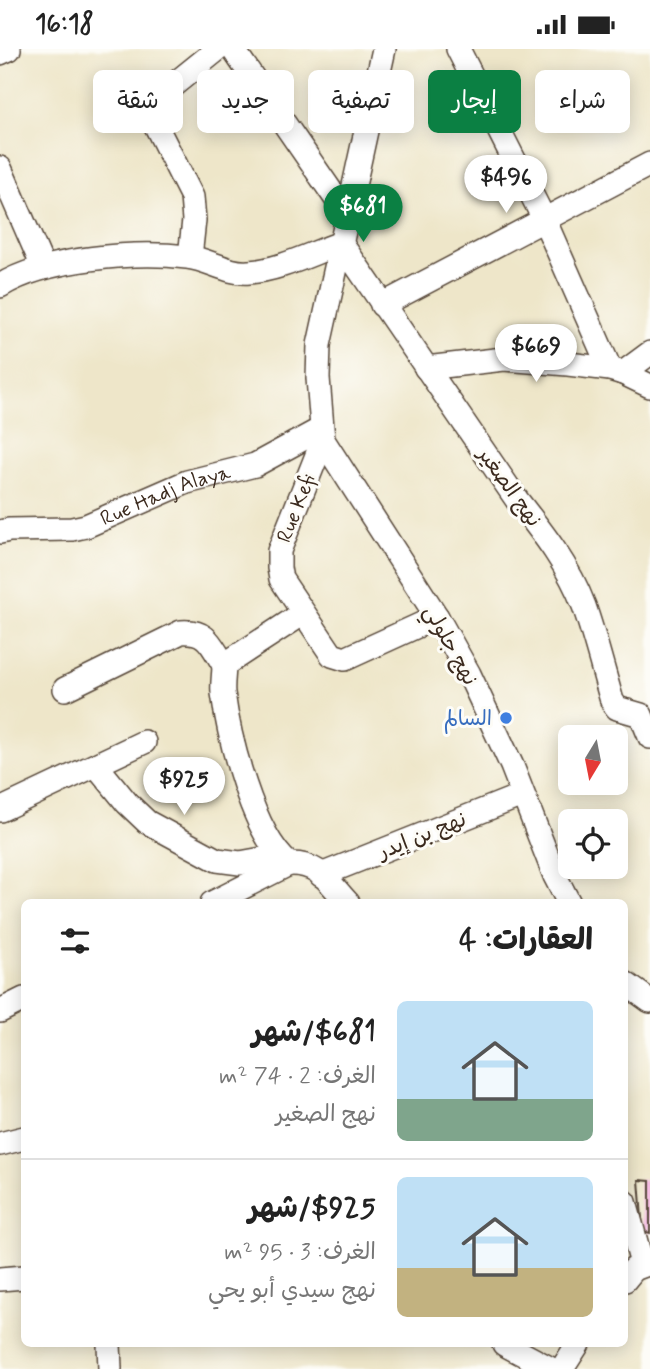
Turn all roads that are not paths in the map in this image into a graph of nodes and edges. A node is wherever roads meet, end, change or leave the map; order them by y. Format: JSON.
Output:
{"nodes":[{"id":1,"x":9,"y":49,"type":"edge"},
{"id":2,"x":384,"y":49,"type":"edge"},
{"id":3,"x":458,"y":49,"type":"edge"},
{"id":4,"x":233,"y":51,"type":"edge"},
{"id":5,"x":0,"y":53,"type":"edge"},
{"id":6,"x":650,"y":164,"type":"edge"},
{"id":7,"x":0,"y":168,"type":"edge"},
{"id":8,"x":346,"y":213,"type":"junction"},
{"id":9,"x":544,"y":219,"type":"junction"},
{"id":10,"x":341,"y":243,"type":"junction"},
{"id":11,"x":190,"y":257,"type":"junction"},
{"id":12,"x":43,"y":267,"type":"junction"},
{"id":13,"x":0,"y":286,"type":"edge"},
{"id":14,"x":382,"y":305,"type":"junction"},
{"id":15,"x":650,"y":353,"type":"edge"},
{"id":16,"x":426,"y":368,"type":"junction"},
{"id":17,"x":617,"y":371,"type":"junction"},
{"id":18,"x":650,"y":386,"type":"edge"},
{"id":19,"x":322,"y":435,"type":"junction"},
{"id":20,"x":3,"y":525,"type":"edge"},
{"id":21,"x":302,"y":614,"type":"junction"},
{"id":22,"x":437,"y":617,"type":"junction"},
{"id":23,"x":224,"y":665,"type":"junction"},
{"id":24,"x":65,"y":689,"type":"dead end"},
{"id":25,"x":650,"y":737,"type":"edge"},
{"id":26,"x":144,"y":742,"type":"dead end"},
{"id":27,"x":96,"y":765,"type":"junction"},
{"id":28,"x":522,"y":795,"type":"junction"},
{"id":29,"x":0,"y":810,"type":"edge"},
{"id":30,"x":284,"y":860,"type":"junction"},
{"id":31,"x":321,"y":875,"type":"junction"},
{"id":32,"x":219,"y":899,"type":"edge"},
{"id":33,"x":344,"y":899,"type":"edge"},
{"id":34,"x":567,"y":899,"type":"edge"},
{"id":35,"x":628,"y":986,"type":"edge"},
{"id":36,"x":21,"y":1000,"type":"edge"},
{"id":37,"x":650,"y":1001,"type":"edge"},
{"id":38,"x":0,"y":1011,"type":"edge"},
{"id":39,"x":21,"y":1139,"type":"edge"},
{"id":40,"x":0,"y":1144,"type":"edge"},
{"id":41,"x":628,"y":1222,"type":"edge"},
{"id":42,"x":635,"y":1268,"type":"edge"},
{"id":43,"x":21,"y":1277,"type":"edge"},
{"id":44,"x":0,"y":1279,"type":"edge"},
{"id":45,"x":109,"y":1347,"type":"edge"},
{"id":46,"x":511,"y":1347,"type":"edge"},
{"id":47,"x":576,"y":1347,"type":"edge"},
{"id":48,"x":110,"y":1369,"type":"edge"},
{"id":49,"x":551,"y":1369,"type":"edge"},
{"id":50,"x":562,"y":1369,"type":"edge"}],
"edges":[{"from":1,"to":5,"type":"street"},
{"from":2,"to":8,"type":"street"},
{"from":3,"to":9,"type":"street"},
{"from":4,"to":8,"type":"street"},
{"from":4,"to":11,"type":"street"},
{"from":6,"to":9,"type":"street"},
{"from":7,"to":12,"type":"street"},
{"from":8,"to":10,"type":"street"},
{"from":9,"to":14,"type":"street"},
{"from":9,"to":17,"type":"street"},
{"from":10,"to":11,"type":"street"},
{"from":10,"to":14,"type":"street","name":"نهج الصغير"},
{"from":10,"to":19,"type":"street"},
{"from":11,"to":12,"type":"street"},
{"from":12,"to":13,"type":"street"},
{"from":14,"to":16,"type":"street","name":"نهج الصغير"},
{"from":15,"to":17,"type":"street"},
{"from":16,"to":17,"type":"street"},
{"from":16,"to":25,"type":"street","name":"نهج الصغير"},
{"from":17,"to":18,"type":"street"},
{"from":19,"to":20,"type":"street","name":"Rue Hadj Alaya"},
{"from":19,"to":21,"type":"street","name":"Rue Kefi"},
{"from":19,"to":22,"type":"street","name":"نهج جلولي"},
{"from":21,"to":22,"type":"street","name":"Rue Kefi"},
{"from":21,"to":23,"type":"street"},
{"from":22,"to":28,"type":"street","name":"نهج جلولي"},
{"from":23,"to":24,"type":"street"},
{"from":23,"to":30,"type":"street"},
{"from":26,"to":27,"type":"street"},
{"from":27,"to":29,"type":"street"},
{"from":27,"to":30,"type":"street"},
{"from":28,"to":31,"type":"street","name":"نهج بن إيدر"},
{"from":28,"to":34,"type":"street","name":"نهج جلولي"},
{"from":30,"to":31,"type":"street"},
{"from":30,"to":32,"type":"street"},
{"from":31,"to":33,"type":"street"},
{"from":35,"to":37,"type":"street"},
{"from":36,"to":38,"type":"street"},
{"from":39,"to":40,"type":"street"},
{"from":41,"to":42,"type":"street"},
{"from":43,"to":44,"type":"street"},
{"from":45,"to":48,"type":"street"},
{"from":46,"to":49,"type":"street"},
{"from":47,"to":50,"type":"street"}]}
